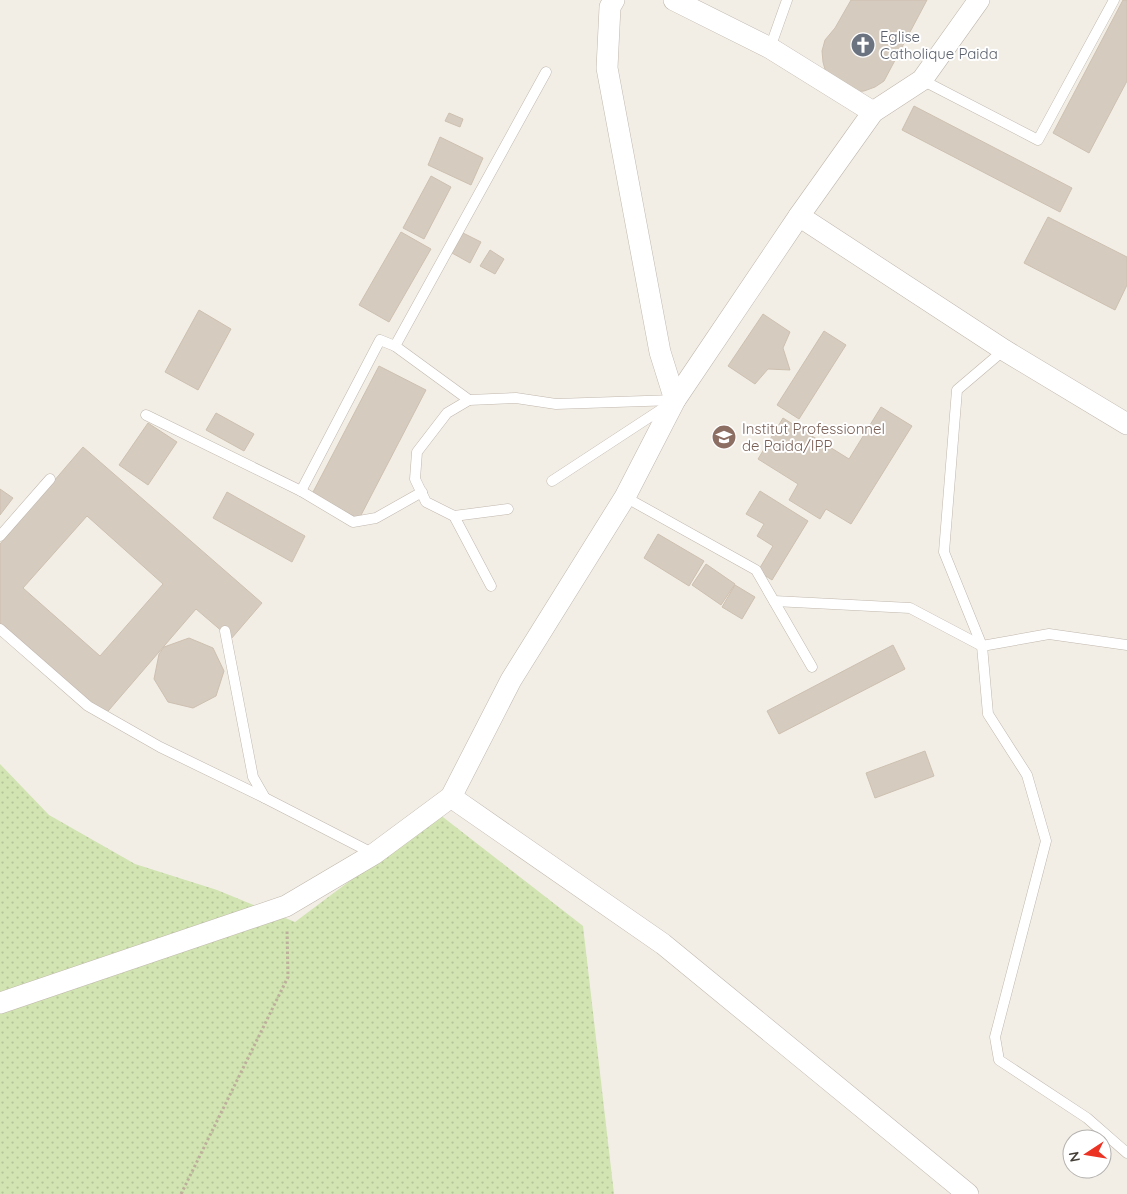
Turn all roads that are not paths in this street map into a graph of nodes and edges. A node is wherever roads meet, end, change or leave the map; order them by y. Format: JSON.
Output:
{"nodes":[{"id":1,"x":614,"y":0,"type":"edge"},
{"id":2,"x":674,"y":0,"type":"edge"},
{"id":3,"x":786,"y":0,"type":"edge"},
{"id":4,"x":979,"y":0,"type":"edge"},
{"id":5,"x":1114,"y":0,"type":"edge"},
{"id":6,"x":770,"y":48,"type":"junction"},
{"id":7,"x":546,"y":72,"type":"dead end"},
{"id":8,"x":922,"y":80,"type":"junction"},
{"id":9,"x":873,"y":112,"type":"junction"},
{"id":10,"x":798,"y":216,"type":"junction"},
{"id":11,"x":395,"y":346,"type":"junction"},
{"id":12,"x":1004,"y":350,"type":"junction"},
{"id":13,"x":469,"y":400,"type":"junction"},
{"id":14,"x":675,"y":400,"type":"junction"},
{"id":15,"x":146,"y":415,"type":"dead end"},
{"id":16,"x":1127,"y":424,"type":"edge"},
{"id":17,"x":50,"y":479,"type":"dead end"},
{"id":18,"x":552,"y":481,"type":"dead end"},
{"id":19,"x":301,"y":491,"type":"junction"},
{"id":20,"x":422,"y":492,"type":"junction"},
{"id":21,"x":625,"y":497,"type":"junction"},
{"id":22,"x":508,"y":509,"type":"dead end"},
{"id":23,"x":454,"y":516,"type":"junction"},
{"id":24,"x":0,"y":536,"type":"edge"},
{"id":25,"x":491,"y":586,"type":"dead end"},
{"id":26,"x":774,"y":601,"type":"junction"},
{"id":27,"x":0,"y":629,"type":"edge"},
{"id":28,"x":225,"y":631,"type":"dead end"},
{"id":29,"x":1127,"y":645,"type":"edge"},
{"id":30,"x":982,"y":646,"type":"junction"},
{"id":31,"x":812,"y":668,"type":"dead end"},
{"id":32,"x":451,"y":796,"type":"junction"},
{"id":33,"x":265,"y":798,"type":"junction"},
{"id":34,"x":374,"y":854,"type":"junction"},
{"id":35,"x":0,"y":1003,"type":"edge"},
{"id":36,"x":1127,"y":1153,"type":"edge"},
{"id":37,"x":968,"y":1194,"type":"edge"}],
"edges":[{"from":1,"to":14,"type":"street"},
{"from":2,"to":6,"type":"street"},
{"from":3,"to":6,"type":"lane"},
{"from":4,"to":8,"type":"street"},
{"from":5,"to":8,"type":"lane"},
{"from":6,"to":9,"type":"street"},
{"from":7,"to":11,"type":"lane"},
{"from":8,"to":9,"type":"street"},
{"from":9,"to":10,"type":"street"},
{"from":10,"to":12,"type":"street"},
{"from":10,"to":14,"type":"street"},
{"from":11,"to":13,"type":"lane"},
{"from":11,"to":19,"type":"lane"},
{"from":12,"to":16,"type":"street"},
{"from":12,"to":30,"type":"lane"},
{"from":13,"to":14,"type":"lane"},
{"from":13,"to":20,"type":"lane"},
{"from":14,"to":18,"type":"lane"},
{"from":14,"to":21,"type":"street"},
{"from":15,"to":19,"type":"lane"},
{"from":17,"to":24,"type":"lane"},
{"from":19,"to":20,"type":"lane"},
{"from":20,"to":23,"type":"lane"},
{"from":21,"to":26,"type":"lane"},
{"from":21,"to":32,"type":"street"},
{"from":22,"to":23,"type":"lane"},
{"from":23,"to":25,"type":"lane"},
{"from":26,"to":30,"type":"lane"},
{"from":26,"to":31,"type":"lane"},
{"from":27,"to":33,"type":"lane"},
{"from":28,"to":33,"type":"lane"},
{"from":29,"to":30,"type":"lane"},
{"from":30,"to":36,"type":"lane"},
{"from":32,"to":34,"type":"street"},
{"from":32,"to":37,"type":"street"},
{"from":33,"to":34,"type":"lane"},
{"from":34,"to":35,"type":"street"}]}
